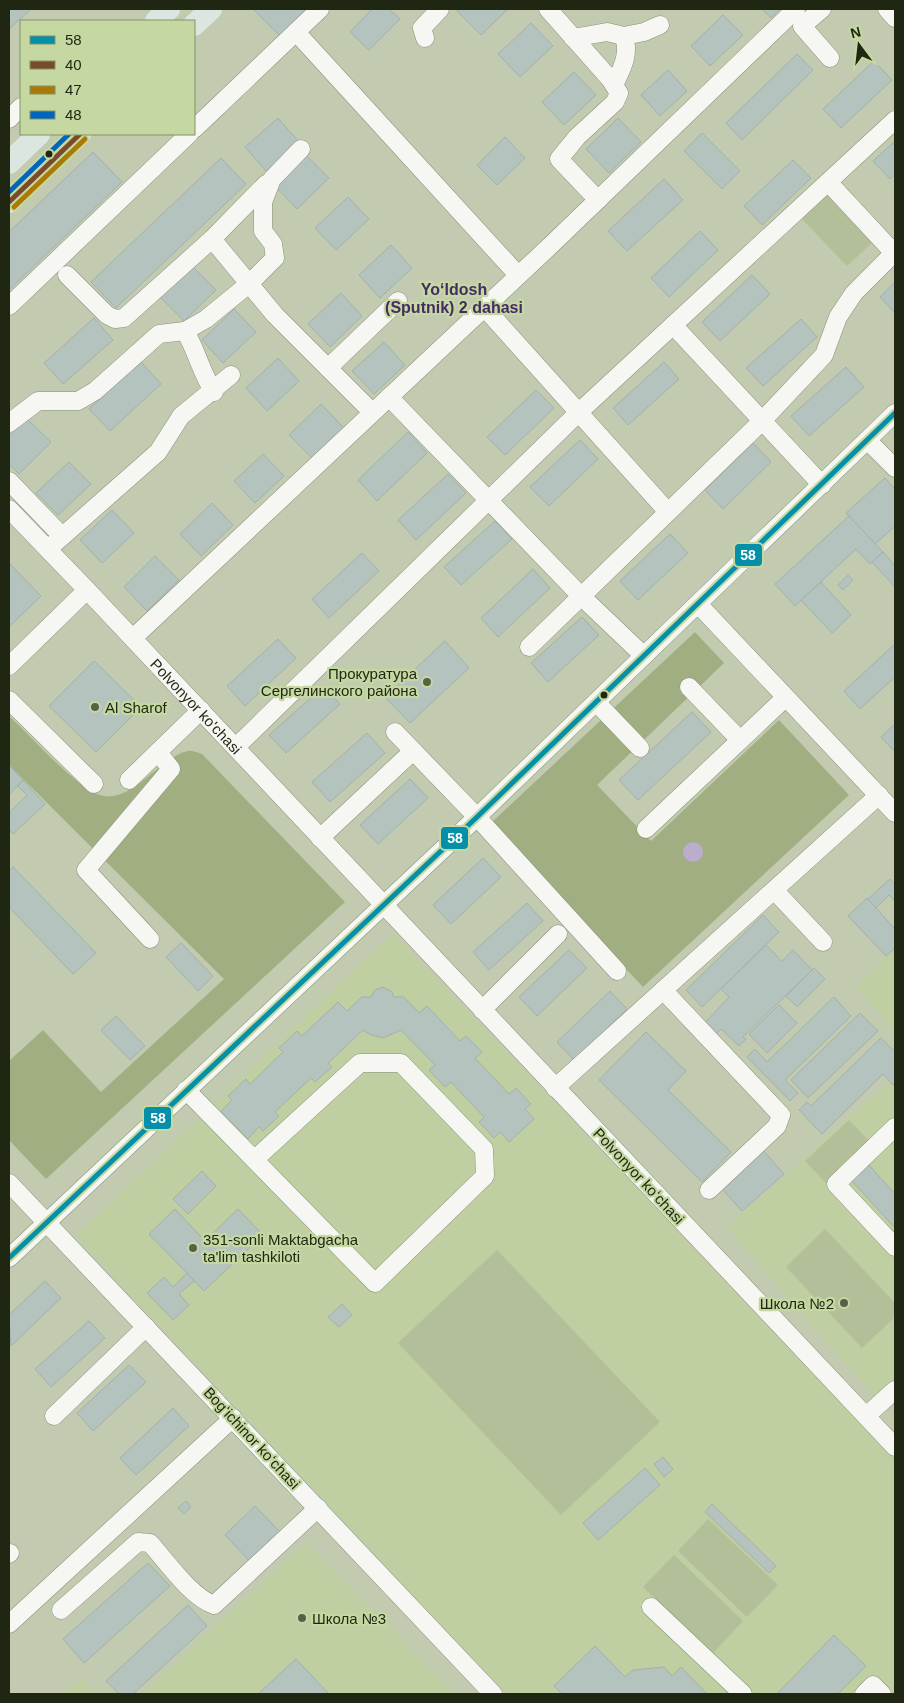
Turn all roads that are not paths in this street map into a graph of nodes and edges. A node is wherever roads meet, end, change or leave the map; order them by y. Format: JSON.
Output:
{"nodes":[{"id":1,"x":169,"y":9,"type":"edge"},
{"id":2,"x":179,"y":9,"type":"edge"},
{"id":3,"x":211,"y":9,"type":"edge"},
{"id":4,"x":320,"y":9,"type":"edge"},
{"id":5,"x":440,"y":9,"type":"edge"},
{"id":6,"x":548,"y":9,"type":"edge"},
{"id":7,"x":796,"y":9,"type":"edge"},
{"id":8,"x":822,"y":9,"type":"edge"},
{"id":9,"x":887,"y":9,"type":"edge"},
{"id":10,"x":895,"y":18,"type":"edge"},
{"id":11,"x":157,"y":20,"type":"edge"},
{"id":12,"x":190,"y":20,"type":"edge"},
{"id":13,"x":195,"y":21,"type":"edge"},
{"id":14,"x":660,"y":25,"type":"dead end"},
{"id":15,"x":296,"y":32,"type":"junction"},
{"id":16,"x":624,"y":36,"type":"junction"},
{"id":17,"x":424,"y":38,"type":"dead end"},
{"id":18,"x":574,"y":38,"type":"junction"},
{"id":19,"x":830,"y":58,"type":"dead end"},
{"id":20,"x":614,"y":85,"type":"junction"},
{"id":21,"x":20,"y":108,"type":"edge"},
{"id":22,"x":9,"y":119,"type":"edge"},
{"id":23,"x":895,"y":120,"type":"edge"},
{"id":24,"x":195,"y":128,"type":"edge"},
{"id":25,"x":38,"y":135,"type":"edge"},
{"id":26,"x":79,"y":135,"type":"edge"},
{"id":27,"x":188,"y":135,"type":"edge"},
{"id":28,"x":301,"y":149,"type":"dead end"},
{"id":29,"x":11,"y":155,"type":"edge"},
{"id":30,"x":272,"y":179,"type":"junction"},
{"id":31,"x":828,"y":182,"type":"junction"},
{"id":32,"x":598,"y":200,"type":"junction"},
{"id":33,"x":9,"y":202,"type":"edge"},
{"id":34,"x":212,"y":239,"type":"junction"},
{"id":35,"x":894,"y":252,"type":"edge"},
{"id":36,"x":67,"y":275,"type":"dead end"},
{"id":37,"x":518,"y":275,"type":"junction"},
{"id":38,"x":250,"y":283,"type":"junction"},
{"id":39,"x":398,"y":301,"type":"dead end"},
{"id":40,"x":9,"y":306,"type":"edge"},
{"id":41,"x":484,"y":307,"type":"junction"},
{"id":42,"x":674,"y":325,"type":"junction"},
{"id":43,"x":185,"y":331,"type":"junction"},
{"id":44,"x":328,"y":368,"type":"junction"},
{"id":45,"x":231,"y":375,"type":"dead end"},
{"id":46,"x":214,"y":392,"type":"junction"},
{"id":47,"x":389,"y":397,"type":"junction"},
{"id":48,"x":372,"y":412,"type":"junction"},
{"id":49,"x":578,"y":413,"type":"junction"},
{"id":50,"x":895,"y":413,"type":"edge"},
{"id":51,"x":761,"y":422,"type":"junction"},
{"id":52,"x":9,"y":423,"type":"edge"},
{"id":53,"x":867,"y":440,"type":"junction"},
{"id":54,"x":895,"y":468,"type":"edge"},
{"id":55,"x":9,"y":481,"type":"edge"},
{"id":56,"x":822,"y":485,"type":"junction"},
{"id":57,"x":489,"y":500,"type":"junction"},
{"id":58,"x":9,"y":509,"type":"edge"},
{"id":59,"x":668,"y":512,"type":"junction"},
{"id":60,"x":62,"y":536,"type":"junction"},
{"id":61,"x":48,"y":549,"type":"junction"},
{"id":62,"x":87,"y":590,"type":"junction"},
{"id":63,"x":581,"y":596,"type":"junction"},
{"id":64,"x":698,"y":604,"type":"junction"},
{"id":65,"x":133,"y":638,"type":"junction"},
{"id":66,"x":529,"y":647,"type":"dead end"},
{"id":67,"x":644,"y":656,"type":"junction"},
{"id":68,"x":9,"y":666,"type":"edge"},
{"id":69,"x":689,"y":688,"type":"dead end"},
{"id":70,"x":785,"y":698,"type":"junction"},
{"id":71,"x":9,"y":700,"type":"edge"},
{"id":72,"x":596,"y":702,"type":"junction"},
{"id":73,"x":201,"y":710,"type":"junction"},
{"id":74,"x":395,"y":732,"type":"dead end"},
{"id":75,"x":740,"y":740,"type":"junction"},
{"id":76,"x":236,"y":747,"type":"junction"},
{"id":77,"x":640,"y":748,"type":"dead end"},
{"id":78,"x":413,"y":751,"type":"junction"},
{"id":79,"x":158,"y":752,"type":"junction"},
{"id":80,"x":129,"y":780,"type":"dead end"},
{"id":81,"x":94,"y":784,"type":"dead end"},
{"id":82,"x":879,"y":795,"type":"junction"},
{"id":83,"x":895,"y":813,"type":"edge"},
{"id":84,"x":477,"y":817,"type":"junction"},
{"id":85,"x":646,"y":829,"type":"dead end"},
{"id":86,"x":320,"y":838,"type":"junction"},
{"id":87,"x":774,"y":890,"type":"junction"},
{"id":88,"x":383,"y":905,"type":"junction"},
{"id":89,"x":558,"y":934,"type":"dead end"},
{"id":90,"x":150,"y":939,"type":"dead end"},
{"id":91,"x":823,"y":942,"type":"dead end"},
{"id":92,"x":617,"y":971,"type":"dead end"},
{"id":93,"x":664,"y":990,"type":"junction"},
{"id":94,"x":482,"y":1010,"type":"junction"},
{"id":95,"x":555,"y":1088,"type":"junction"},
{"id":96,"x":186,"y":1090,"type":"junction"},
{"id":97,"x":895,"y":1127,"type":"edge"},
{"id":98,"x":255,"y":1159,"type":"junction"},
{"id":99,"x":9,"y":1183,"type":"edge"},
{"id":100,"x":709,"y":1190,"type":"dead end"},
{"id":101,"x":46,"y":1222,"type":"junction"},
{"id":102,"x":895,"y":1246,"type":"edge"},
{"id":103,"x":9,"y":1258,"type":"edge"},
{"id":104,"x":146,"y":1327,"type":"junction"},
{"id":105,"x":895,"y":1390,"type":"edge"},
{"id":106,"x":54,"y":1416,"type":"dead end"},
{"id":107,"x":866,"y":1416,"type":"junction"},
{"id":108,"x":232,"y":1418,"type":"junction"},
{"id":109,"x":895,"y":1446,"type":"edge"},
{"id":110,"x":318,"y":1508,"type":"junction"},
{"id":111,"x":651,"y":1607,"type":"dead end"},
{"id":112,"x":61,"y":1610,"type":"dead end"},
{"id":113,"x":9,"y":1624,"type":"edge"},
{"id":114,"x":493,"y":1694,"type":"edge"},
{"id":115,"x":743,"y":1694,"type":"edge"},
{"id":116,"x":864,"y":1694,"type":"edge"},
{"id":117,"x":882,"y":1694,"type":"edge"}],
"edges":[{"from":1,"to":11,"type":"main road"},
{"from":2,"to":12,"type":"main road"},
{"from":3,"to":13,"type":"main road"},
{"from":4,"to":15,"type":"street"},
{"from":5,"to":17,"type":"street"},
{"from":6,"to":18,"type":"street"},
{"from":7,"to":32,"type":"street"},
{"from":8,"to":19,"type":"street"},
{"from":9,"to":10,"type":"street"},
{"from":14,"to":16,"type":"street"},
{"from":15,"to":24,"type":"street"},
{"from":15,"to":37,"type":"street"},
{"from":16,"to":18,"type":"street"},
{"from":16,"to":20,"type":"street"},
{"from":18,"to":20,"type":"street"},
{"from":20,"to":32,"type":"street"},
{"from":21,"to":22,"type":"street"},
{"from":23,"to":31,"type":"street"},
{"from":25,"to":29,"type":"main road"},
{"from":26,"to":33,"type":"main road"},
{"from":27,"to":40,"type":"street"},
{"from":28,"to":30,"type":"street"},
{"from":30,"to":34,"type":"street"},
{"from":30,"to":38,"type":"street"},
{"from":31,"to":35,"type":"street"},
{"from":31,"to":42,"type":"street"},
{"from":32,"to":37,"type":"street"},
{"from":34,"to":36,"type":"street"},
{"from":34,"to":38,"type":"street"},
{"from":35,"to":51,"type":"street"},
{"from":37,"to":41,"type":"street"},
{"from":38,"to":43,"type":"street"},
{"from":38,"to":44,"type":"street"},
{"from":39,"to":44,"type":"street"},
{"from":41,"to":47,"type":"street"},
{"from":41,"to":49,"type":"street"},
{"from":42,"to":49,"type":"street"},
{"from":42,"to":51,"type":"street"},
{"from":43,"to":46,"type":"street"},
{"from":43,"to":52,"type":"street"},
{"from":44,"to":48,"type":"street"},
{"from":45,"to":46,"type":"street"},
{"from":46,"to":60,"type":"street"},
{"from":47,"to":48,"type":"street"},
{"from":47,"to":57,"type":"street"},
{"from":48,"to":65,"type":"street"},
{"from":49,"to":57,"type":"street"},
{"from":49,"to":59,"type":"street"},
{"from":50,"to":53,"type":"street"},
{"from":51,"to":56,"type":"street"},
{"from":51,"to":59,"type":"street"},
{"from":53,"to":54,"type":"street"},
{"from":53,"to":56,"type":"street"},
{"from":55,"to":60,"type":"street"},
{"from":56,"to":64,"type":"street"},
{"from":57,"to":63,"type":"street"},
{"from":57,"to":76,"type":"street"},
{"from":58,"to":61,"type":"street","name":"Polvonyor ko'chasi"},
{"from":59,"to":63,"type":"street"},
{"from":60,"to":61,"type":"street"},
{"from":61,"to":62,"type":"street","name":"Polvonyor ko'chasi"},
{"from":62,"to":65,"type":"street","name":"Polvonyor ko'chasi"},
{"from":62,"to":68,"type":"street"},
{"from":63,"to":66,"type":"street"},
{"from":63,"to":67,"type":"street"},
{"from":64,"to":67,"type":"street"},
{"from":64,"to":70,"type":"street"},
{"from":65,"to":73,"type":"street","name":"Polvonyor ko'chasi"},
{"from":67,"to":72,"type":"street"},
{"from":69,"to":75,"type":"street"},
{"from":70,"to":75,"type":"street"},
{"from":70,"to":82,"type":"street"},
{"from":71,"to":81,"type":"street"},
{"from":72,"to":77,"type":"street"},
{"from":72,"to":84,"type":"street"},
{"from":73,"to":76,"type":"street","name":"Polvonyor ko'chasi"},
{"from":73,"to":79,"type":"street"},
{"from":74,"to":78,"type":"street"},
{"from":75,"to":85,"type":"street"},
{"from":76,"to":86,"type":"street","name":"Polvonyor ko'chasi"},
{"from":78,"to":84,"type":"street"},
{"from":78,"to":86,"type":"street"},
{"from":79,"to":80,"type":"street"},
{"from":79,"to":90,"type":"street"},
{"from":82,"to":83,"type":"street"},
{"from":82,"to":87,"type":"street"},
{"from":84,"to":88,"type":"street"},
{"from":84,"to":92,"type":"street"},
{"from":86,"to":88,"type":"street","name":"Polvonyor ko'chasi"},
{"from":87,"to":91,"type":"street"},
{"from":87,"to":93,"type":"street"},
{"from":88,"to":94,"type":"street","name":"Polvonyor koʻchasi"},
{"from":88,"to":96,"type":"street"},
{"from":89,"to":94,"type":"street"},
{"from":93,"to":95,"type":"street"},
{"from":93,"to":100,"type":"street"},
{"from":94,"to":95,"type":"street","name":"Polvonyor koʻchasi"},
{"from":95,"to":107,"type":"street","name":"Polvonyor koʻchasi"},
{"from":96,"to":98,"type":"street"},
{"from":96,"to":101,"type":"street"},
{"from":97,"to":102,"type":"street"},
{"from":98,"to":98,"type":"street"},
{"from":99,"to":101,"type":"street","name":"Bogʻichinor koʻchasi"},
{"from":101,"to":103,"type":"street"},
{"from":101,"to":104,"type":"street","name":"Bogʻichinor koʻchasi"},
{"from":104,"to":106,"type":"street"},
{"from":104,"to":108,"type":"street","name":"Bogʻichinor koʻchasi"},
{"from":105,"to":107,"type":"street"},
{"from":107,"to":109,"type":"street","name":"Polvonyor koʻchasi"},
{"from":108,"to":110,"type":"street","name":"Bogʻichinor koʻchasi"},
{"from":108,"to":113,"type":"street"},
{"from":110,"to":112,"type":"street"},
{"from":110,"to":114,"type":"street","name":"Bogʻichinor koʻchasi"},
{"from":111,"to":115,"type":"street"},
{"from":116,"to":117,"type":"street"}]}
